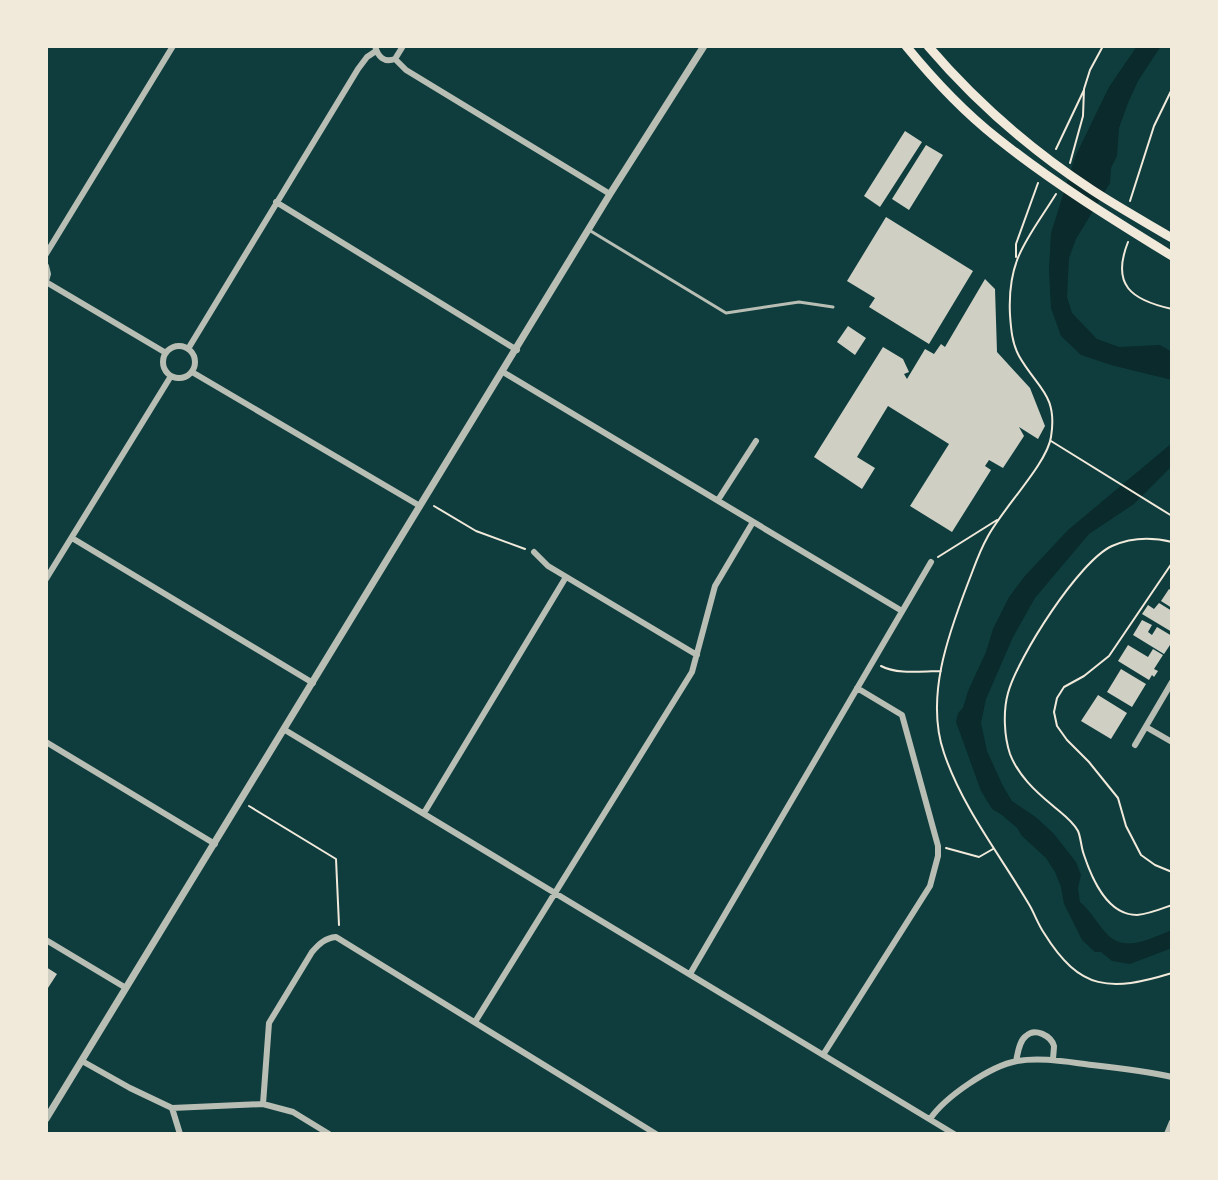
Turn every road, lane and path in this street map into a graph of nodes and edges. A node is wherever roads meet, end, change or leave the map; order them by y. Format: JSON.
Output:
{"nodes":[{"id":1,"x":173,"y":46,"type":"edge"},
{"id":2,"x":403,"y":46,"type":"edge"},
{"id":3,"x":704,"y":46,"type":"edge"},
{"id":4,"x":906,"y":46,"type":"edge"},
{"id":5,"x":928,"y":46,"type":"edge"},
{"id":6,"x":1103,"y":46,"type":"edge"},
{"id":7,"x":376,"y":49,"type":"edge"},
{"id":8,"x":395,"y":59,"type":"junction"},
{"id":9,"x":1084,"y":89,"type":"junction"},
{"id":10,"x":1172,"y":89,"type":"edge"},
{"id":11,"x":1054,"y":158,"type":"junction"},
{"id":12,"x":1070,"y":162,"type":"dead end"},
{"id":13,"x":1038,"y":182,"type":"dead end"},
{"id":14,"x":610,"y":194,"type":"junction"},
{"id":15,"x":1056,"y":195,"type":"dead end"},
{"id":16,"x":276,"y":202,"type":"junction"},
{"id":17,"x":1127,"y":211,"type":"junction"},
{"id":18,"x":589,"y":230,"type":"junction"},
{"id":19,"x":1132,"y":231,"type":"junction"},
{"id":20,"x":1172,"y":238,"type":"edge"},
{"id":21,"x":46,"y":254,"type":"edge"},
{"id":22,"x":1172,"y":256,"type":"edge"},
{"id":23,"x":1016,"y":260,"type":"junction"},
{"id":24,"x":46,"y":266,"type":"edge"},
{"id":25,"x":46,"y":281,"type":"edge"},
{"id":26,"x":833,"y":307,"type":"dead end"},
{"id":27,"x":1172,"y":309,"type":"edge"},
{"id":28,"x":188,"y":349,"type":"junction"},
{"id":29,"x":517,"y":350,"type":"junction"},
{"id":30,"x":166,"y":353,"type":"junction"},
{"id":31,"x":192,"y":372,"type":"junction"},
{"id":32,"x":503,"y":372,"type":"junction"},
{"id":33,"x":171,"y":376,"type":"junction"},
{"id":34,"x":756,"y":441,"type":"dead end"},
{"id":35,"x":1051,"y":441,"type":"junction"},
{"id":36,"x":718,"y":500,"type":"junction"},
{"id":37,"x":422,"y":503,"type":"junction"},
{"id":38,"x":1172,"y":516,"type":"edge"},
{"id":39,"x":1000,"y":518,"type":"junction"},
{"id":40,"x":753,"y":522,"type":"junction"},
{"id":41,"x":72,"y":538,"type":"junction"},
{"id":42,"x":1172,"y":542,"type":"edge"},
{"id":43,"x":534,"y":552,"type":"joint"},
{"id":44,"x":931,"y":562,"type":"joint"},
{"id":45,"x":1172,"y":563,"type":"edge"},
{"id":46,"x":566,"y":577,"type":"junction"},
{"id":47,"x":46,"y":579,"type":"edge"},
{"id":48,"x":902,"y":611,"type":"junction"},
{"id":49,"x":697,"y":655,"type":"junction"},
{"id":50,"x":873,"y":661,"type":"junction"},
{"id":51,"x":941,"y":671,"type":"junction"},
{"id":52,"x":1172,"y":682,"type":"edge"},
{"id":53,"x":313,"y":683,"type":"junction"},
{"id":54,"x":857,"y":688,"type":"junction"},
{"id":55,"x":1146,"y":727,"type":"junction"},
{"id":56,"x":285,"y":730,"type":"junction"},
{"id":57,"x":46,"y":742,"type":"edge"},
{"id":58,"x":1172,"y":742,"type":"edge"},
{"id":59,"x":1135,"y":745,"type":"dead end"},
{"id":60,"x":241,"y":802,"type":"junction"},
{"id":61,"x":424,"y":813,"type":"junction"},
{"id":62,"x":215,"y":844,"type":"junction"},
{"id":63,"x":938,"y":846,"type":"junction"},
{"id":64,"x":994,"y":849,"type":"junction"},
{"id":65,"x":1172,"y":872,"type":"edge"},
{"id":66,"x":556,"y":894,"type":"junction"},
{"id":67,"x":1172,"y":905,"type":"edge"},
{"id":68,"x":339,"y":925,"type":"dead end"},
{"id":69,"x":46,"y":940,"type":"edge"},
{"id":70,"x":1172,"y":973,"type":"edge"},
{"id":71,"x":690,"y":974,"type":"junction"},
{"id":72,"x":126,"y":988,"type":"junction"},
{"id":73,"x":475,"y":1022,"type":"junction"},
{"id":74,"x":823,"y":1055,"type":"junction"},
{"id":75,"x":1053,"y":1060,"type":"junction"},
{"id":76,"x":82,"y":1061,"type":"junction"},
{"id":77,"x":1016,"y":1061,"type":"junction"},
{"id":78,"x":1172,"y":1077,"type":"edge"},
{"id":79,"x":263,"y":1104,"type":"junction"},
{"id":80,"x":172,"y":1108,"type":"junction"},
{"id":81,"x":46,"y":1119,"type":"edge"},
{"id":82,"x":930,"y":1119,"type":"junction"},
{"id":83,"x":1172,"y":1122,"type":"edge"},
{"id":84,"x":180,"y":1134,"type":"edge"},
{"id":85,"x":329,"y":1134,"type":"edge"},
{"id":86,"x":656,"y":1134,"type":"edge"},
{"id":87,"x":954,"y":1134,"type":"edge"},
{"id":88,"x":1167,"y":1134,"type":"edge"}],
"edges":[{"from":1,"to":21,"type":"street"},
{"from":2,"to":8,"type":"street"},
{"from":3,"to":14,"type":"street"},
{"from":4,"to":19,"type":"main road"},
{"from":5,"to":11,"type":"main road"},
{"from":6,"to":9,"type":"path"},
{"from":7,"to":8,"type":"street"},
{"from":7,"to":16,"type":"street"},
{"from":8,"to":14,"type":"street"},
{"from":9,"to":11,"type":"path"},
{"from":9,"to":12,"type":"path"},
{"from":10,"to":17,"type":"path"},
{"from":11,"to":17,"type":"main road"},
{"from":13,"to":23,"type":"path"},
{"from":14,"to":18,"type":"street"},
{"from":15,"to":23,"type":"path"},
{"from":16,"to":28,"type":"street"},
{"from":16,"to":29,"type":"street"},
{"from":17,"to":20,"type":"main road"},
{"from":18,"to":26,"type":"lane"},
{"from":18,"to":29,"type":"street"},
{"from":19,"to":22,"type":"main road"},
{"from":19,"to":27,"type":"path"},
{"from":23,"to":35,"type":"path"},
{"from":24,"to":25,"type":"street"},
{"from":25,"to":30,"type":"street"},
{"from":28,"to":30,"type":"street"},
{"from":28,"to":31,"type":"street"},
{"from":29,"to":32,"type":"street"},
{"from":30,"to":33,"type":"street"},
{"from":31,"to":33,"type":"street"},
{"from":31,"to":37,"type":"street"},
{"from":32,"to":36,"type":"street"},
{"from":32,"to":37,"type":"street"},
{"from":33,"to":41,"type":"street"},
{"from":34,"to":36,"type":"street"},
{"from":35,"to":38,"type":"path"},
{"from":35,"to":39,"type":"path"},
{"from":36,"to":40,"type":"street"},
{"from":37,"to":43,"type":"path"},
{"from":37,"to":53,"type":"street"},
{"from":39,"to":44,"type":"path"},
{"from":39,"to":51,"type":"path"},
{"from":40,"to":48,"type":"street"},
{"from":40,"to":49,"type":"street"},
{"from":41,"to":47,"type":"street"},
{"from":41,"to":53,"type":"street"},
{"from":42,"to":67,"type":"path"},
{"from":43,"to":46,"type":"street"},
{"from":44,"to":48,"type":"street"},
{"from":45,"to":65,"type":"path"},
{"from":46,"to":49,"type":"street"},
{"from":46,"to":61,"type":"street"},
{"from":48,"to":50,"type":"street"},
{"from":49,"to":66,"type":"street"},
{"from":50,"to":51,"type":"path"},
{"from":50,"to":54,"type":"street"},
{"from":51,"to":64,"type":"path"},
{"from":52,"to":55,"type":"street"},
{"from":53,"to":56,"type":"street"},
{"from":54,"to":63,"type":"street"},
{"from":54,"to":71,"type":"street"},
{"from":55,"to":58,"type":"street"},
{"from":55,"to":59,"type":"street"},
{"from":56,"to":60,"type":"street"},
{"from":56,"to":61,"type":"street"},
{"from":57,"to":62,"type":"street"},
{"from":60,"to":62,"type":"street"},
{"from":60,"to":68,"type":"path"},
{"from":61,"to":66,"type":"street"},
{"from":62,"to":72,"type":"street"},
{"from":63,"to":64,"type":"path"},
{"from":63,"to":74,"type":"street"},
{"from":64,"to":70,"type":"path"},
{"from":66,"to":71,"type":"street"},
{"from":66,"to":73,"type":"street"},
{"from":69,"to":72,"type":"street"},
{"from":71,"to":74,"type":"street"},
{"from":72,"to":76,"type":"street"},
{"from":73,"to":79,"type":"street"},
{"from":73,"to":86,"type":"street"},
{"from":74,"to":82,"type":"street"},
{"from":75,"to":77,"type":"street"},
{"from":75,"to":77,"type":"street"},
{"from":75,"to":78,"type":"street"},
{"from":76,"to":80,"type":"street"},
{"from":76,"to":81,"type":"street"},
{"from":77,"to":82,"type":"street"},
{"from":79,"to":80,"type":"street"},
{"from":79,"to":85,"type":"street"},
{"from":80,"to":84,"type":"street"},
{"from":82,"to":87,"type":"street"},
{"from":83,"to":88,"type":"street"}]}
